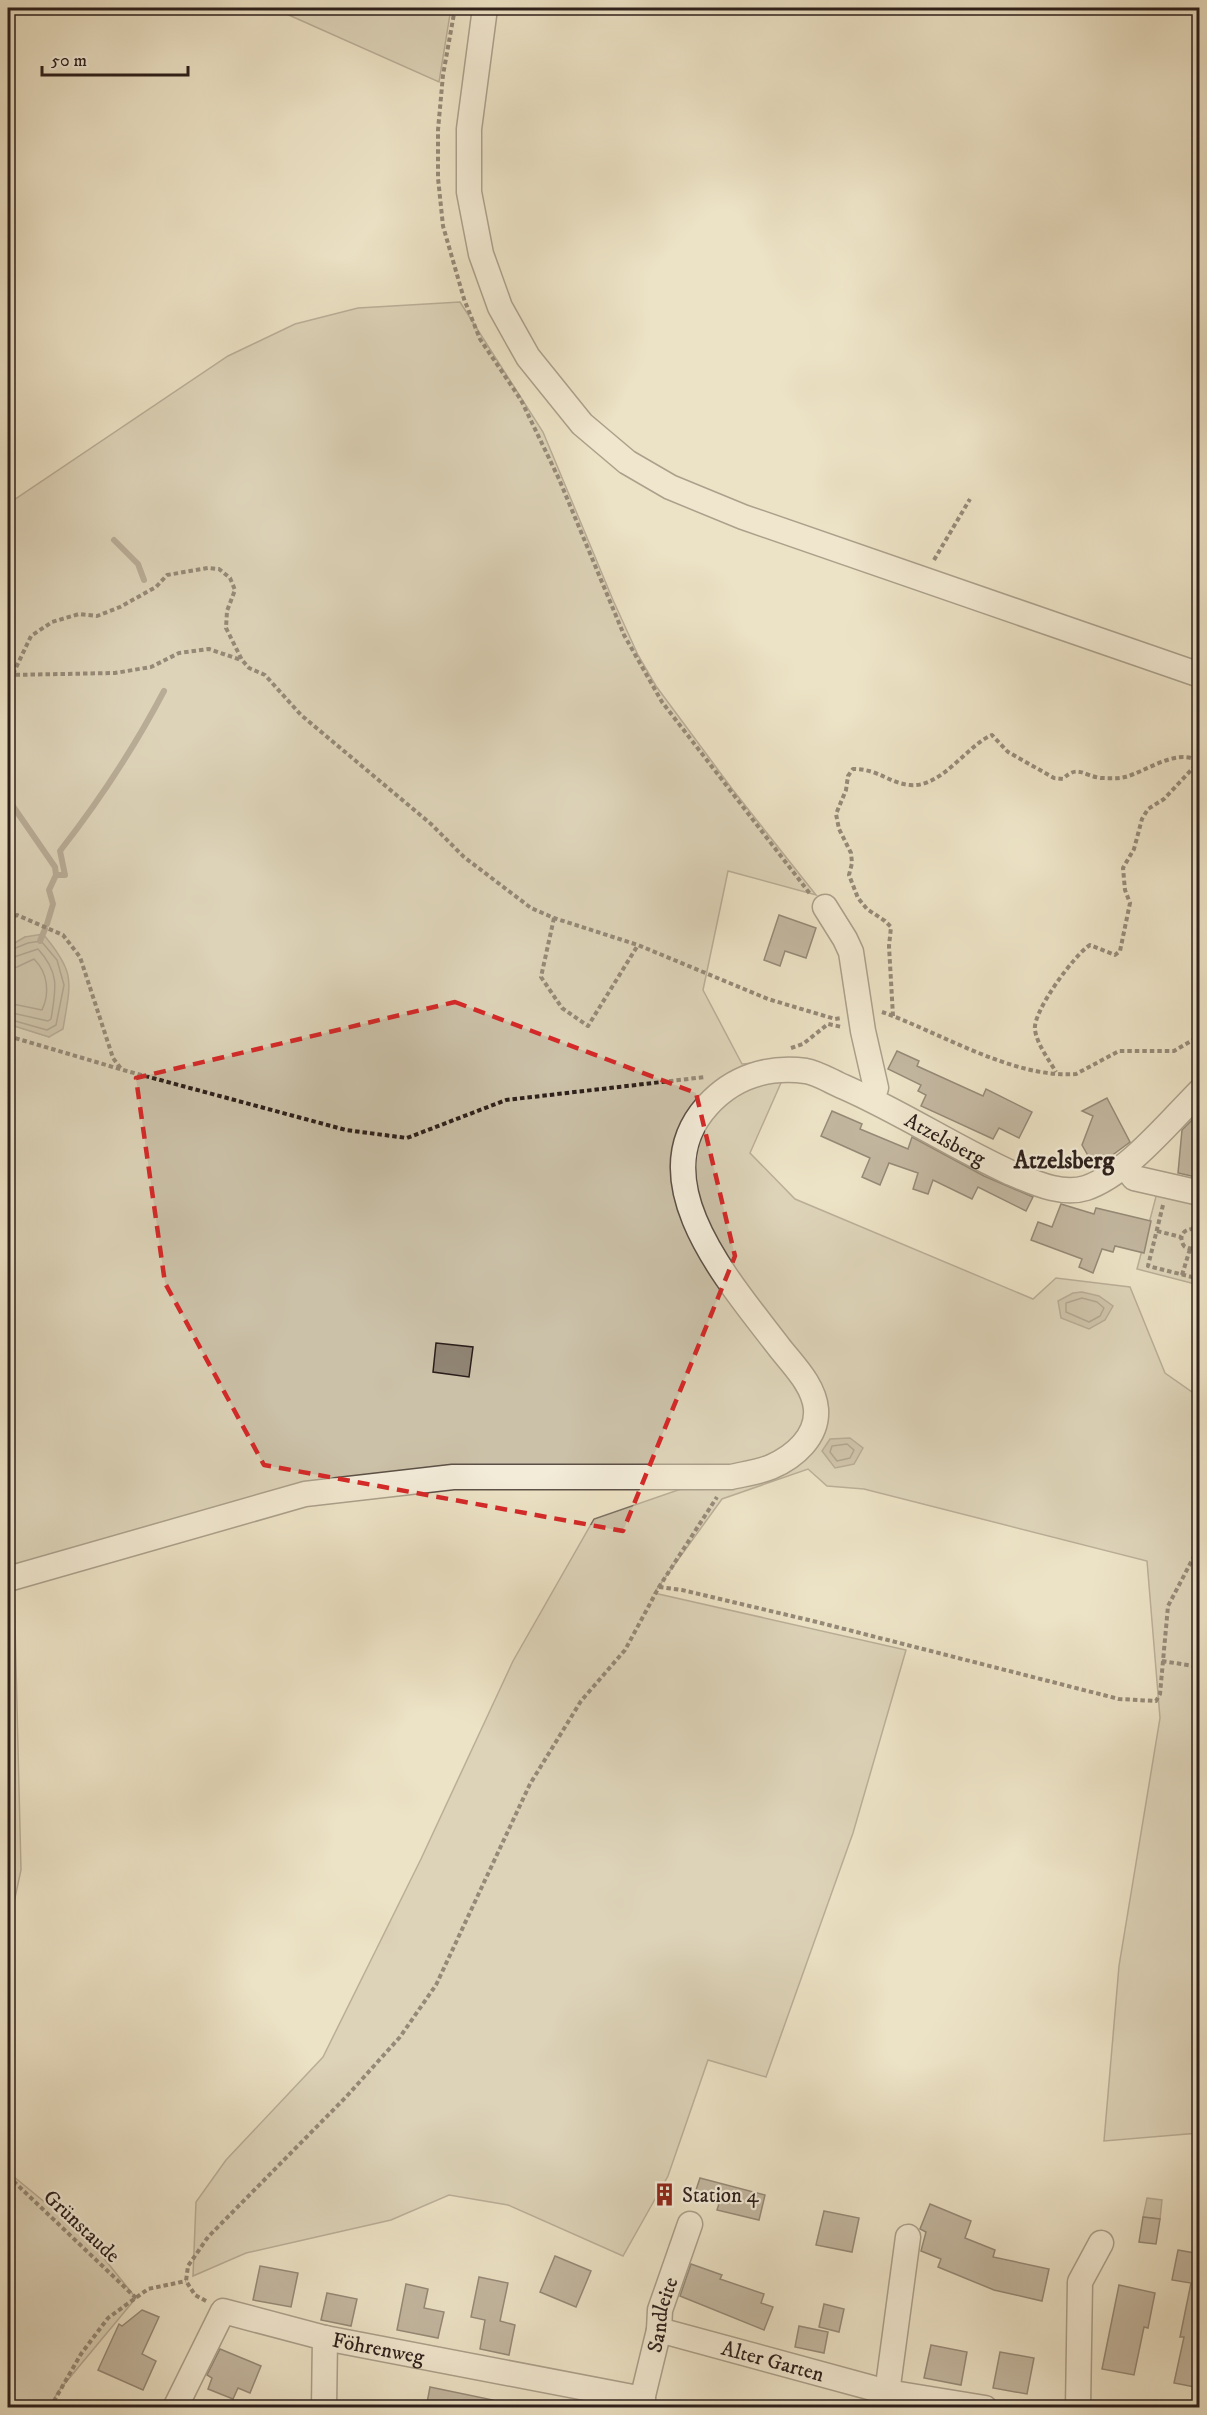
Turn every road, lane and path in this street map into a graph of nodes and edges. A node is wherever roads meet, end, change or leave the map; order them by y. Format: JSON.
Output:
{"nodes":[{"id":1,"x":454,"y":8,"type":"edge"},
{"id":2,"x":485,"y":8,"type":"edge"},
{"id":3,"x":970,"y":499,"type":"dead end"},
{"id":4,"x":923,"y":579,"type":"junction"},
{"id":5,"x":242,"y":660,"type":"junction"},
{"id":6,"x":10,"y":675,"type":"edge"},
{"id":7,"x":1200,"y":675,"type":"edge"},
{"id":8,"x":825,"y":907,"type":"joint"},
{"id":9,"x":555,"y":918,"type":"junction"},
{"id":10,"x":8,"y":920,"type":"edge"},
{"id":11,"x":638,"y":945,"type":"junction"},
{"id":12,"x":893,"y":1016,"type":"junction"},
{"id":13,"x":861,"y":1022,"type":"junction"},
{"id":14,"x":8,"y":1036,"type":"edge"},
{"id":15,"x":1200,"y":1036,"type":"edge"},
{"id":16,"x":803,"y":1044,"type":"dead end"},
{"id":17,"x":123,"y":1070,"type":"junction"},
{"id":18,"x":1056,"y":1073,"type":"junction"},
{"id":19,"x":708,"y":1075,"type":"dead end"},
{"id":20,"x":1200,"y":1091,"type":"edge"},
{"id":21,"x":871,"y":1099,"type":"junction"},
{"id":22,"x":1125,"y":1166,"type":"junction"},
{"id":23,"x":1200,"y":1193,"type":"edge"},
{"id":24,"x":1165,"y":1197,"type":"dead end"},
{"id":25,"x":1199,"y":1206,"type":"edge"},
{"id":26,"x":1193,"y":1229,"type":"junction"},
{"id":27,"x":1157,"y":1231,"type":"junction"},
{"id":28,"x":1200,"y":1234,"type":"edge"},
{"id":29,"x":1181,"y":1237,"type":"junction"},
{"id":30,"x":1200,"y":1244,"type":"edge"},
{"id":31,"x":1190,"y":1249,"type":"junction"},
{"id":32,"x":1182,"y":1275,"type":"junction"},
{"id":33,"x":1200,"y":1279,"type":"edge"},
{"id":34,"x":731,"y":1477,"type":"junction"},
{"id":35,"x":1200,"y":1545,"type":"edge"},
{"id":36,"x":8,"y":1580,"type":"edge"},
{"id":37,"x":659,"y":1587,"type":"junction"},
{"id":38,"x":1162,"y":1661,"type":"junction"},
{"id":39,"x":1200,"y":1668,"type":"edge"},
{"id":40,"x":8,"y":2176,"type":"edge"},
{"id":41,"x":690,"y":2224,"type":"dead end"},
{"id":42,"x":908,"y":2237,"type":"dead end"},
{"id":43,"x":1101,"y":2242,"type":"dead end"},
{"id":44,"x":186,"y":2281,"type":"junction"},
{"id":45,"x":136,"y":2298,"type":"junction"},
{"id":46,"x":223,"y":2311,"type":"junction"},
{"id":47,"x":659,"y":2331,"type":"junction"},
{"id":48,"x":325,"y":2338,"type":"junction"},
{"id":49,"x":886,"y":2400,"type":"edge"},
{"id":50,"x":642,"y":2403,"type":"edge"},
{"id":51,"x":50,"y":2408,"type":"edge"},
{"id":52,"x":175,"y":2408,"type":"edge"},
{"id":53,"x":324,"y":2408,"type":"edge"},
{"id":54,"x":985,"y":2408,"type":"edge"},
{"id":55,"x":1078,"y":2408,"type":"edge"}],
"edges":[{"from":1,"to":8,"type":"path"},
{"from":2,"to":4,"type":"street"},
{"from":3,"to":4,"type":"path"},
{"from":4,"to":7,"type":"street"},
{"from":5,"to":6,"type":"path"},
{"from":5,"to":6,"type":"path"},
{"from":5,"to":9,"type":"path"},
{"from":8,"to":13,"type":"street"},
{"from":9,"to":11,"type":"path"},
{"from":9,"to":11,"type":"path"},
{"from":10,"to":17,"type":"path"},
{"from":11,"to":13,"type":"path"},
{"from":12,"to":13,"type":"path"},
{"from":12,"to":18,"type":"path"},
{"from":12,"to":18,"type":"path"},
{"from":13,"to":16,"type":"path"},
{"from":13,"to":21,"type":"street"},
{"from":14,"to":17,"type":"path"},
{"from":15,"to":18,"type":"path"},
{"from":17,"to":19,"type":"path"},
{"from":20,"to":22,"type":"street","name":"Atzelsberg"},
{"from":21,"to":22,"type":"street","name":"Atzelsberg"},
{"from":21,"to":34,"type":"street","name":"Atzelsberg"},
{"from":22,"to":23,"type":"street"},
{"from":24,"to":27,"type":"path"},
{"from":25,"to":26,"type":"path"},
{"from":26,"to":28,"type":"path"},
{"from":26,"to":29,"type":"path"},
{"from":27,"to":29,"type":"path"},
{"from":27,"to":32,"type":"path"},
{"from":29,"to":31,"type":"path"},
{"from":30,"to":31,"type":"path"},
{"from":31,"to":32,"type":"path"},
{"from":32,"to":33,"type":"path"},
{"from":34,"to":36,"type":"street"},
{"from":34,"to":37,"type":"path"},
{"from":35,"to":38,"type":"path"},
{"from":37,"to":38,"type":"path"},
{"from":37,"to":44,"type":"path"},
{"from":38,"to":39,"type":"path"},
{"from":40,"to":45,"type":"path","name":"Grünstaude"},
{"from":41,"to":47,"type":"street","name":"Sandleite"},
{"from":42,"to":49,"type":"street"},
{"from":43,"to":55,"type":"street"},
{"from":44,"to":45,"type":"path"},
{"from":44,"to":46,"type":"path"},
{"from":45,"to":51,"type":"path"},
{"from":46,"to":48,"type":"street","name":"Föhrenweg"},
{"from":46,"to":52,"type":"street"},
{"from":47,"to":49,"type":"street","name":"Alter Garten"},
{"from":47,"to":50,"type":"street","name":"Sandleite"},
{"from":48,"to":50,"type":"street","name":"Föhrenweg"},
{"from":48,"to":53,"type":"street"},
{"from":49,"to":54,"type":"street","name":"Alter Garten"}]}
